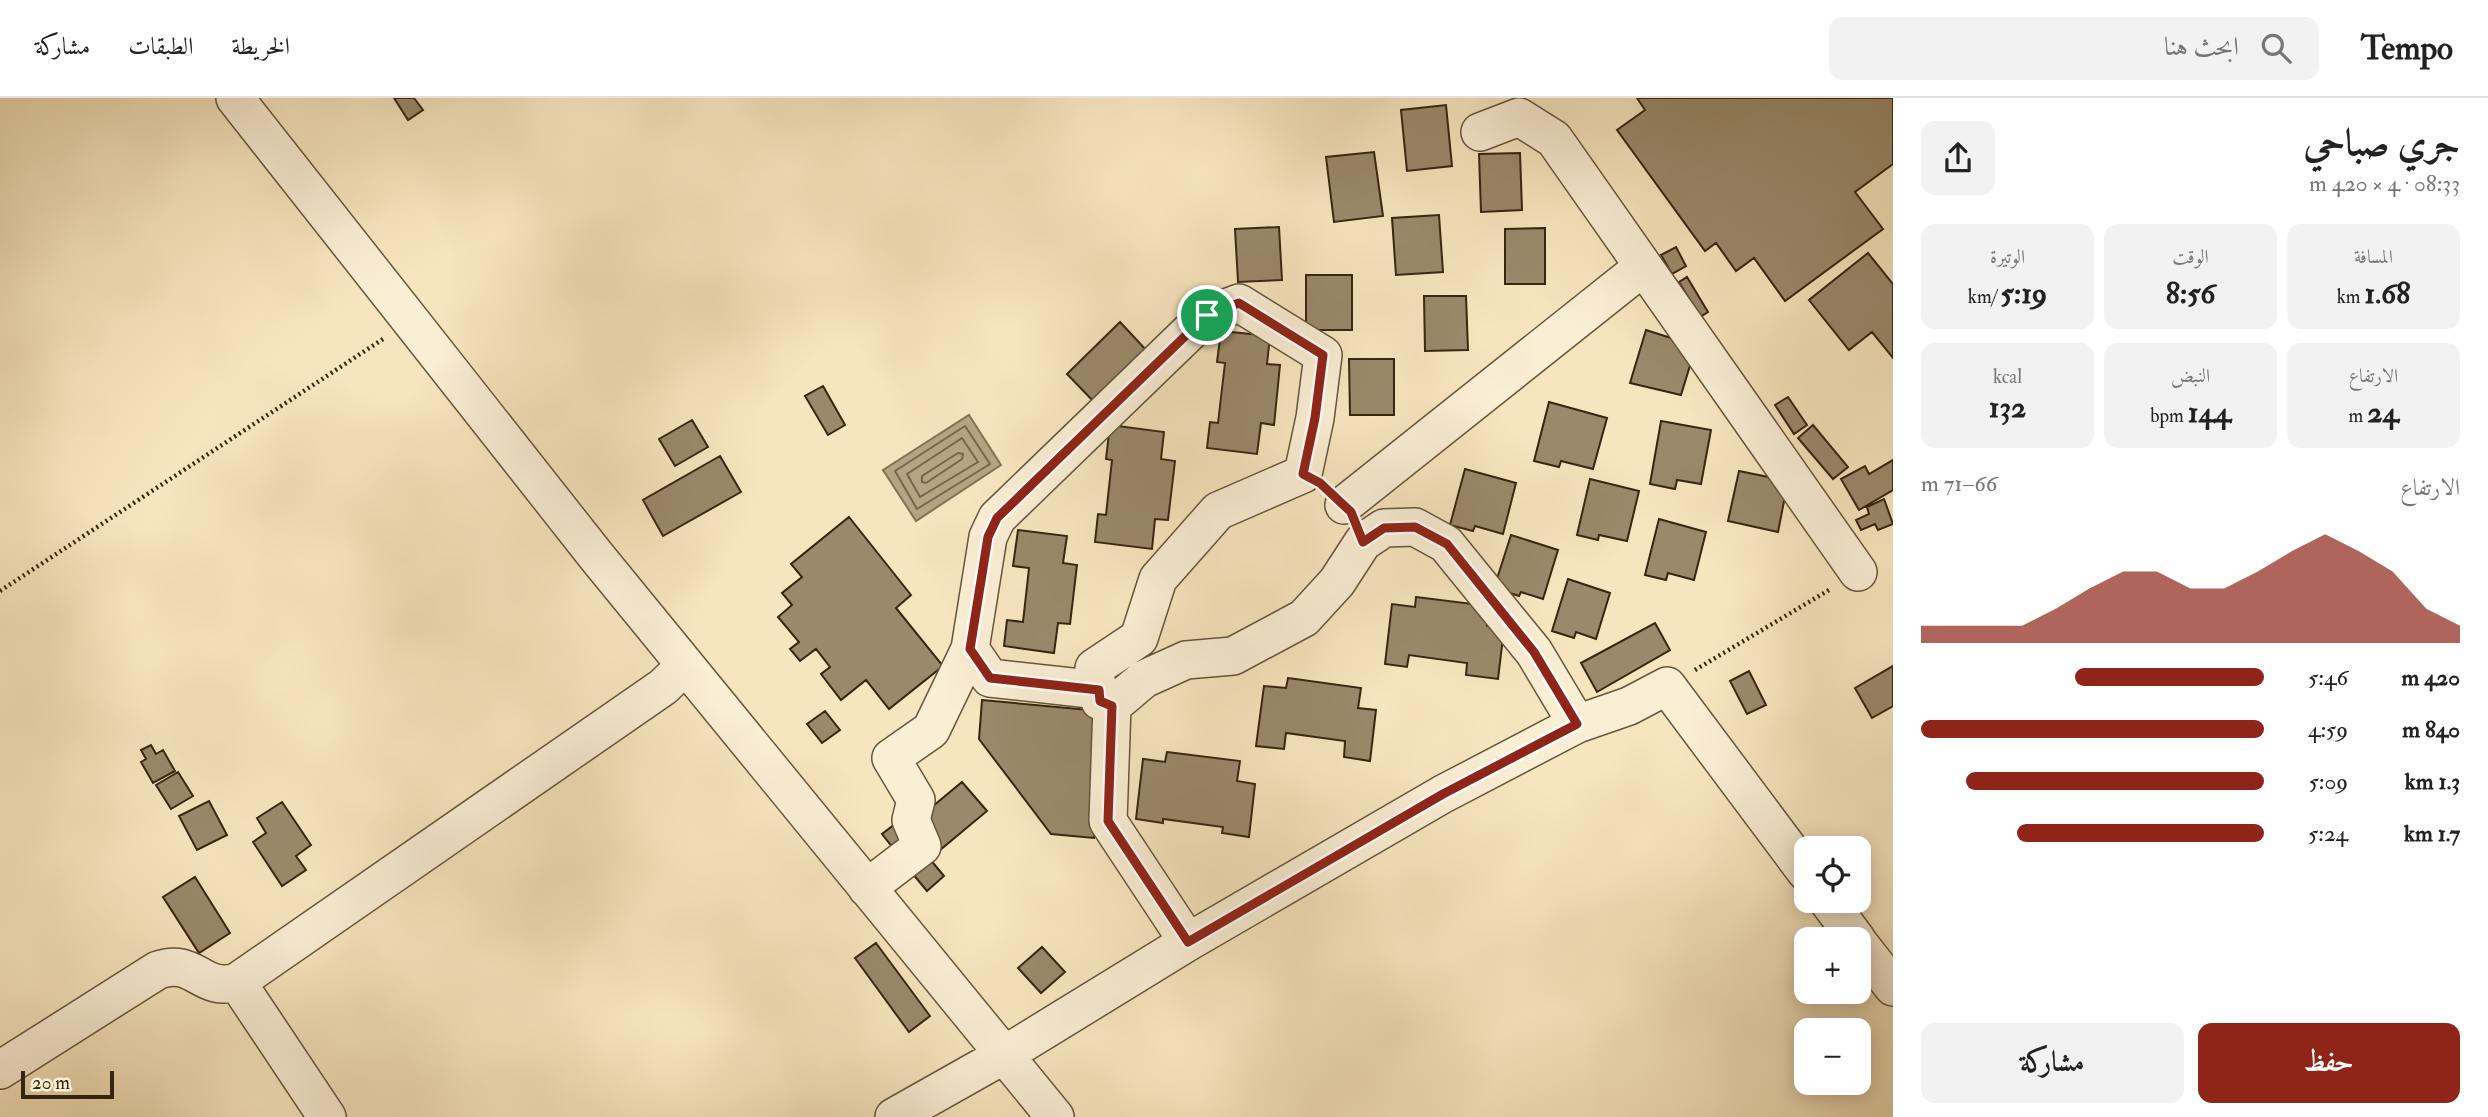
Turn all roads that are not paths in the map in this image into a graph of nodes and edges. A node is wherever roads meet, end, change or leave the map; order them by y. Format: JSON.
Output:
{"nodes":[{"id":1,"x":234,"y":98,"type":"edge"},
{"id":2,"x":1479,"y":132,"type":"dead end"},
{"id":3,"x":1643,"y":267,"type":"junction"},
{"id":4,"x":1303,"y":474,"type":"junction"},
{"id":5,"x":1344,"y":505,"type":"junction"},
{"id":6,"x":1363,"y":542,"type":"junction"},
{"id":7,"x":1858,"y":572,"type":"road end"},
{"id":8,"x":970,"y":649,"type":"junction"},
{"id":9,"x":685,"y":666,"type":"junction"},
{"id":10,"x":1106,"y":698,"type":"junction"},
{"id":11,"x":1577,"y":724,"type":"junction"},
{"id":12,"x":1794,"y":856,"type":"edge"},
{"id":13,"x":867,"y":888,"type":"junction"},
{"id":14,"x":1188,"y":942,"type":"junction"},
{"id":15,"x":1871,"y":958,"type":"edge"},
{"id":16,"x":237,"y":982,"type":"junction"},
{"id":17,"x":1893,"y":987,"type":"edge"},
{"id":18,"x":1004,"y":1055,"type":"junction"},
{"id":19,"x":0,"y":1070,"type":"edge"},
{"id":20,"x":327,"y":1117,"type":"edge"},
{"id":21,"x":894,"y":1117,"type":"edge"},
{"id":22,"x":1055,"y":1117,"type":"edge"}],
"edges":[{"from":1,"to":9,"type":"street"},
{"from":2,"to":3,"type":"street"},
{"from":3,"to":5,"type":"street"},
{"from":3,"to":7,"type":"street"},
{"from":4,"to":5,"type":"street"},
{"from":4,"to":8,"type":"street"},
{"from":4,"to":10,"type":"street"},
{"from":5,"to":6,"type":"street"},
{"from":6,"to":10,"type":"street"},
{"from":6,"to":11,"type":"street"},
{"from":8,"to":10,"type":"street"},
{"from":8,"to":13,"type":"street"},
{"from":9,"to":13,"type":"street"},
{"from":9,"to":16,"type":"street"},
{"from":10,"to":14,"type":"street"},
{"from":11,"to":12,"type":"street"},
{"from":11,"to":14,"type":"street"},
{"from":13,"to":18,"type":"street"},
{"from":14,"to":18,"type":"street"},
{"from":15,"to":17,"type":"street"},
{"from":16,"to":19,"type":"street"},
{"from":16,"to":20,"type":"street"},
{"from":18,"to":21,"type":"street"},
{"from":18,"to":22,"type":"street"}]}
